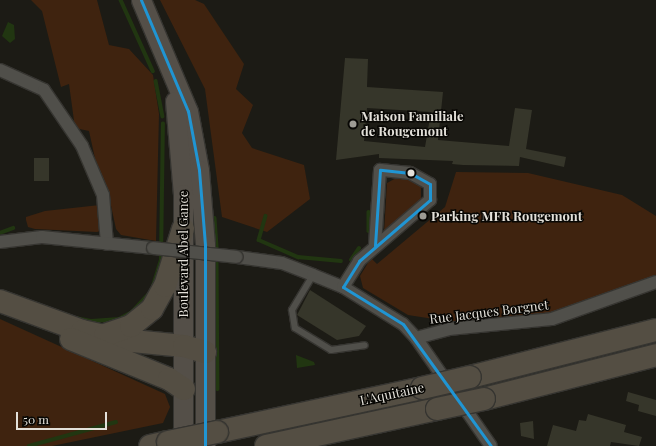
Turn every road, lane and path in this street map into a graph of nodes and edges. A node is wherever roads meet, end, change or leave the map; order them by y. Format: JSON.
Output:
{"nodes":[{"id":1,"x":141,"y":0,"type":"edge"},
{"id":2,"x":170,"y":63,"type":"junction"},
{"id":3,"x":0,"y":70,"type":"edge"},
{"id":4,"x":183,"y":229,"type":"junction"},
{"id":5,"x":0,"y":242,"type":"edge"},
{"id":6,"x":107,"y":244,"type":"junction"},
{"id":7,"x":375,"y":246,"type":"junction"},
{"id":8,"x":313,"y":275,"type":"junction"},
{"id":9,"x":656,"y":282,"type":"edge"},
{"id":10,"x":342,"y":287,"type":"junction"},
{"id":11,"x":0,"y":301,"type":"edge"},
{"id":12,"x":0,"y":309,"type":"edge"},
{"id":13,"x":656,"y":330,"type":"edge"},
{"id":14,"x":104,"y":336,"type":"junction"},
{"id":15,"x":416,"y":338,"type":"junction"},
{"id":16,"x":366,"y":345,"type":"dead end"},
{"id":17,"x":184,"y":352,"type":"junction"},
{"id":18,"x":205,"y":352,"type":"junction"},
{"id":19,"x":656,"y":355,"type":"edge"},
{"id":20,"x":118,"y":358,"type":"junction"},
{"id":21,"x":184,"y":389,"type":"junction"},
{"id":22,"x":211,"y":439,"type":"edge"},
{"id":23,"x":167,"y":445,"type":"edge"},
{"id":24,"x":266,"y":446,"type":"edge"},
{"id":25,"x":491,"y":446,"type":"edge"}],
"edges":[{"from":1,"to":2,"type":"main road","name":"Boulevard Abel Gance"},
{"from":2,"to":4,"type":"main road","name":"Boulevard Abel Gance"},
{"from":2,"to":18,"type":"main road","name":"Boulevard Abel Gance"},
{"from":3,"to":6,"type":"street"},
{"from":4,"to":14,"type":"highway"},
{"from":4,"to":17,"type":"main road","name":"Boulevard Abel Gance"},
{"from":5,"to":6,"type":"street"},
{"from":6,"to":8,"type":"street","bridge":true},
{"from":7,"to":7,"type":"street"},
{"from":7,"to":10,"type":"street"},
{"from":8,"to":10,"type":"street"},
{"from":8,"to":16,"type":"lane"},
{"from":9,"to":15,"type":"street","name":"Rue Jacques Borgnet"},
{"from":10,"to":15,"type":"street"},
{"from":11,"to":14,"type":"highway"},
{"from":12,"to":20,"type":"highway"},
{"from":13,"to":22,"type":"highway","name":"L'Aquitaine","bridge":true},
{"from":14,"to":17,"type":"highway"},
{"from":15,"to":25,"type":"street"},
{"from":17,"to":18,"type":"highway"},
{"from":17,"to":20,"type":"highway"},
{"from":17,"to":21,"type":"main road","name":"Boulevard Abel Gance"},
{"from":18,"to":22,"type":"main road","name":"Boulevard Abel Gance"},
{"from":19,"to":24,"type":"highway","name":"L'Aquitaine","bridge":true},
{"from":20,"to":21,"type":"highway"},
{"from":21,"to":23,"type":"main road","name":"Boulevard Abel Gance"},
{"from":22,"to":23,"type":"highway","name":"L'Aquitaine","bridge":true}]}
